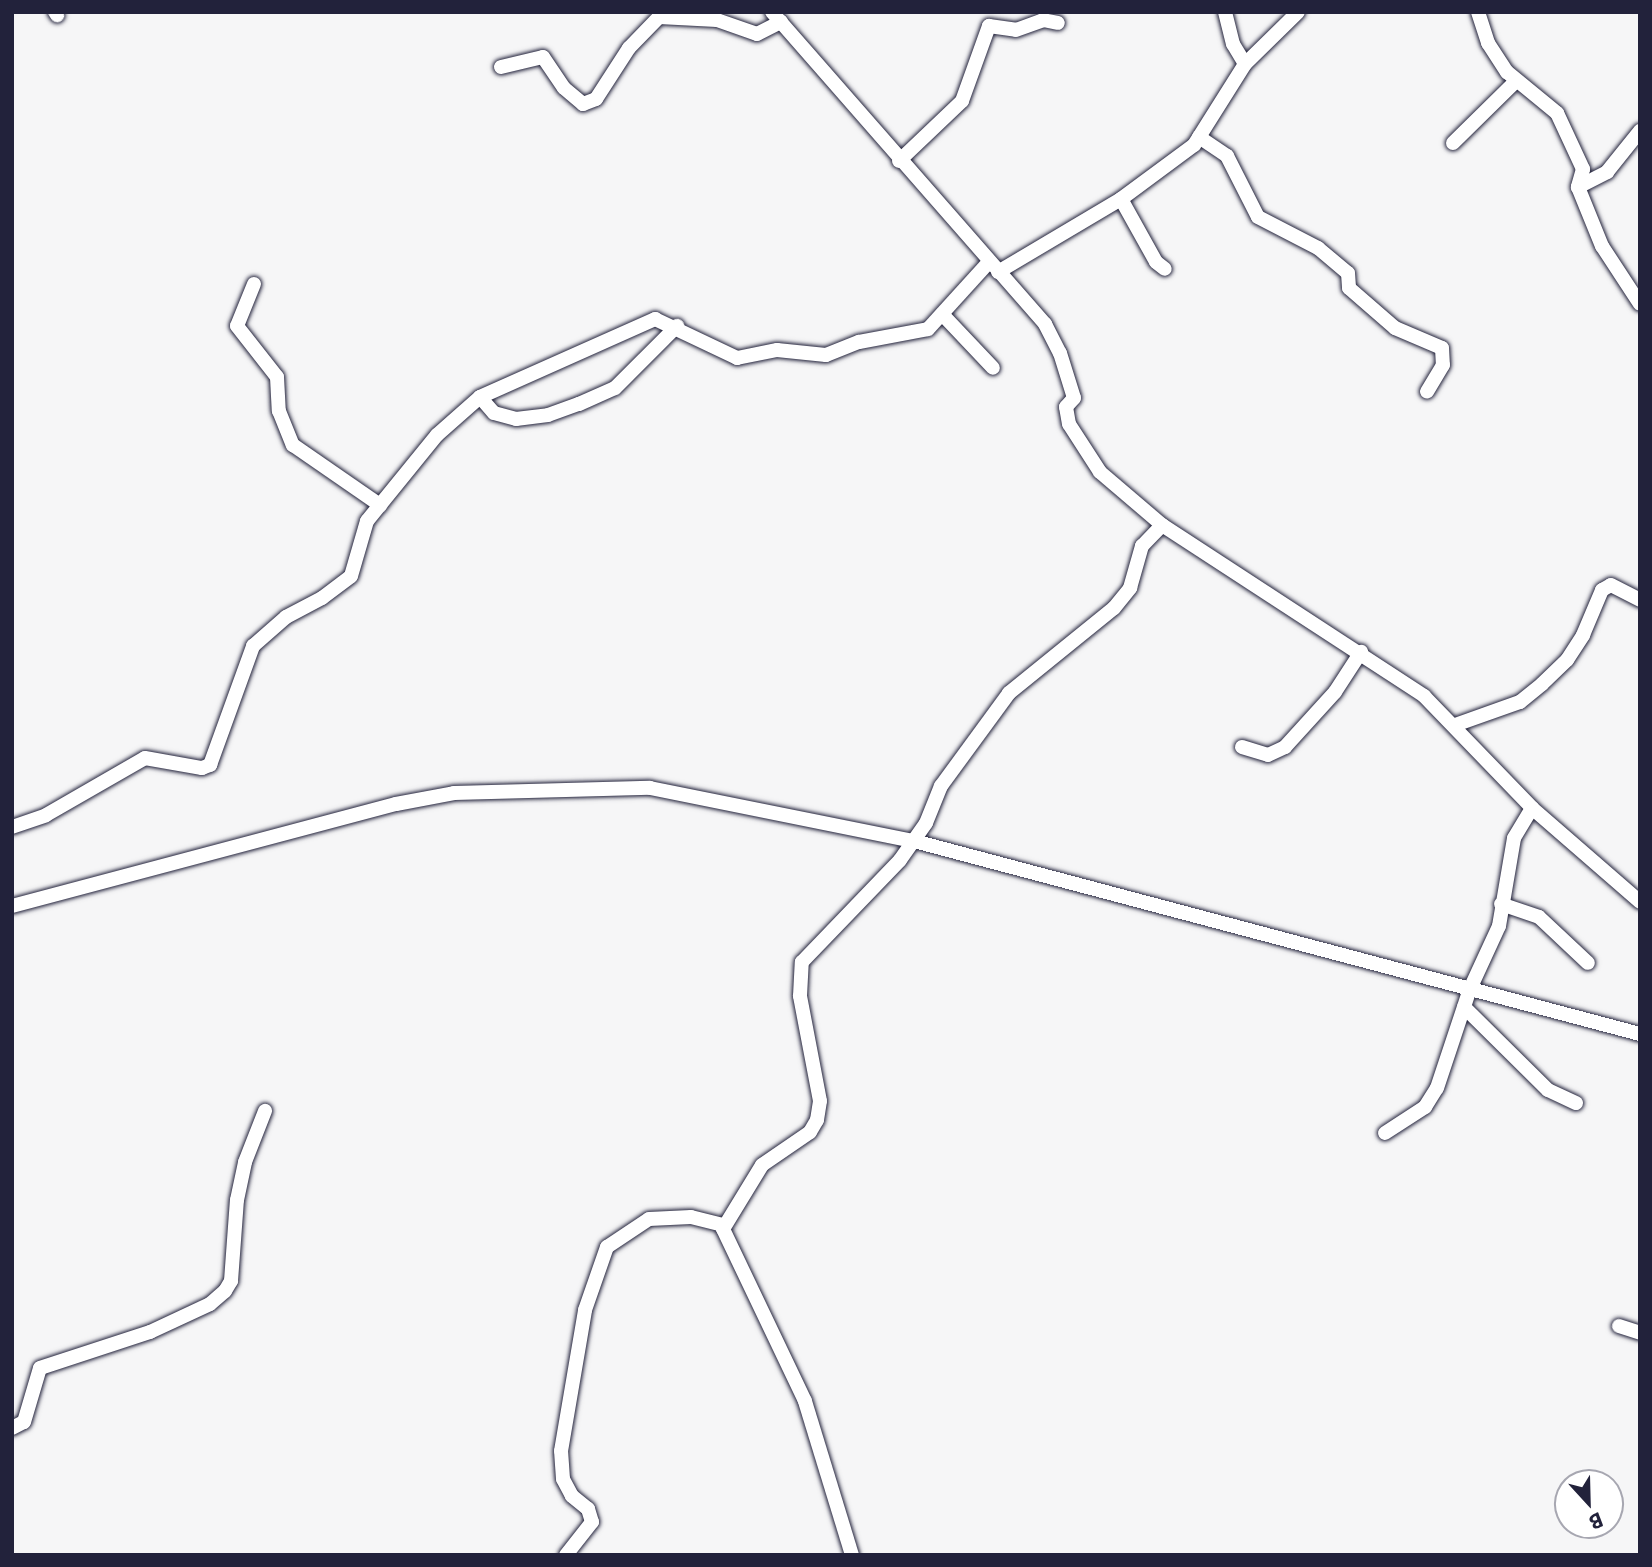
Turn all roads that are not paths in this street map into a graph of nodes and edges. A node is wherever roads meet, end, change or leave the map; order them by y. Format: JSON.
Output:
{"nodes":[{"id":1,"x":1225,"y":12,"type":"edge"},
{"id":2,"x":1298,"y":12,"type":"edge"},
{"id":3,"x":1478,"y":12,"type":"edge"},
{"id":4,"x":776,"y":17,"type":"edge"},
{"id":5,"x":1058,"y":23,"type":"dead end"},
{"id":6,"x":1245,"y":64,"type":"junction"},
{"id":7,"x":500,"y":67,"type":"dead end"},
{"id":8,"x":1516,"y":81,"type":"junction"},
{"id":9,"x":1640,"y":131,"type":"edge"},
{"id":10,"x":1199,"y":137,"type":"junction"},
{"id":11,"x":1453,"y":143,"type":"dead end"},
{"id":12,"x":899,"y":161,"type":"junction"},
{"id":13,"x":1578,"y":187,"type":"junction"},
{"id":14,"x":1121,"y":199,"type":"junction"},
{"id":15,"x":993,"y":267,"type":"junction"},
{"id":16,"x":1165,"y":269,"type":"dead end"},
{"id":17,"x":254,"y":284,"type":"dead end"},
{"id":18,"x":1640,"y":304,"type":"edge"},
{"id":19,"x":942,"y":314,"type":"junction"},
{"id":20,"x":677,"y":326,"type":"junction"},
{"id":21,"x":993,"y":368,"type":"dead end"},
{"id":22,"x":1427,"y":392,"type":"dead end"},
{"id":23,"x":480,"y":397,"type":"junction"},
{"id":24,"x":380,"y":505,"type":"junction"},
{"id":25,"x":1162,"y":525,"type":"junction"},
{"id":26,"x":1640,"y":600,"type":"edge"},
{"id":27,"x":1362,"y":653,"type":"junction"},
{"id":28,"x":1455,"y":725,"type":"junction"},
{"id":29,"x":1242,"y":747,"type":"dead end"},
{"id":30,"x":1532,"y":808,"type":"junction"},
{"id":31,"x":12,"y":827,"type":"edge"},
{"id":32,"x":914,"y":841,"type":"junction"},
{"id":33,"x":1640,"y":902,"type":"edge"},
{"id":34,"x":1501,"y":904,"type":"junction"},
{"id":35,"x":12,"y":906,"type":"edge"},
{"id":36,"x":1588,"y":963,"type":"dead end"},
{"id":37,"x":1471,"y":989,"type":"junction"},
{"id":38,"x":1464,"y":1007,"type":"junction"},
{"id":39,"x":1640,"y":1034,"type":"edge"},
{"id":40,"x":1576,"y":1103,"type":"dead end"},
{"id":41,"x":265,"y":1111,"type":"dead end"},
{"id":42,"x":1385,"y":1133,"type":"dead end"},
{"id":43,"x":724,"y":1225,"type":"junction"},
{"id":44,"x":1619,"y":1326,"type":"dead end"},
{"id":45,"x":1640,"y":1333,"type":"edge"},
{"id":46,"x":12,"y":1428,"type":"edge"},
{"id":47,"x":566,"y":1555,"type":"edge"},
{"id":48,"x":852,"y":1555,"type":"edge"}],
"edges":[{"from":1,"to":6,"type":"street"},
{"from":2,"to":6,"type":"street"},
{"from":3,"to":8,"type":"street"},
{"from":4,"to":7,"type":"street"},
{"from":4,"to":12,"type":"street"},
{"from":5,"to":12,"type":"street"},
{"from":6,"to":10,"type":"street"},
{"from":8,"to":11,"type":"street"},
{"from":8,"to":13,"type":"street"},
{"from":9,"to":13,"type":"street"},
{"from":10,"to":14,"type":"street"},
{"from":10,"to":22,"type":"street"},
{"from":12,"to":15,"type":"street"},
{"from":13,"to":18,"type":"street"},
{"from":14,"to":15,"type":"street"},
{"from":14,"to":16,"type":"street"},
{"from":15,"to":19,"type":"street"},
{"from":15,"to":25,"type":"street"},
{"from":17,"to":24,"type":"street"},
{"from":19,"to":20,"type":"street"},
{"from":19,"to":21,"type":"street"},
{"from":20,"to":23,"type":"street"},
{"from":20,"to":23,"type":"street"},
{"from":23,"to":24,"type":"street"},
{"from":24,"to":31,"type":"street"},
{"from":25,"to":27,"type":"street"},
{"from":25,"to":32,"type":"street"},
{"from":26,"to":28,"type":"street"},
{"from":27,"to":28,"type":"street"},
{"from":27,"to":29,"type":"street"},
{"from":28,"to":30,"type":"street"},
{"from":30,"to":33,"type":"street"},
{"from":30,"to":34,"type":"street"},
{"from":32,"to":35,"type":"street"},
{"from":32,"to":37,"type":"street"},
{"from":32,"to":43,"type":"street"},
{"from":34,"to":36,"type":"street"},
{"from":34,"to":37,"type":"street"},
{"from":37,"to":38,"type":"street"},
{"from":37,"to":39,"type":"street"},
{"from":38,"to":40,"type":"street"},
{"from":38,"to":42,"type":"street"},
{"from":41,"to":46,"type":"street"},
{"from":43,"to":47,"type":"street"},
{"from":43,"to":48,"type":"street"},
{"from":44,"to":45,"type":"street"}]}
